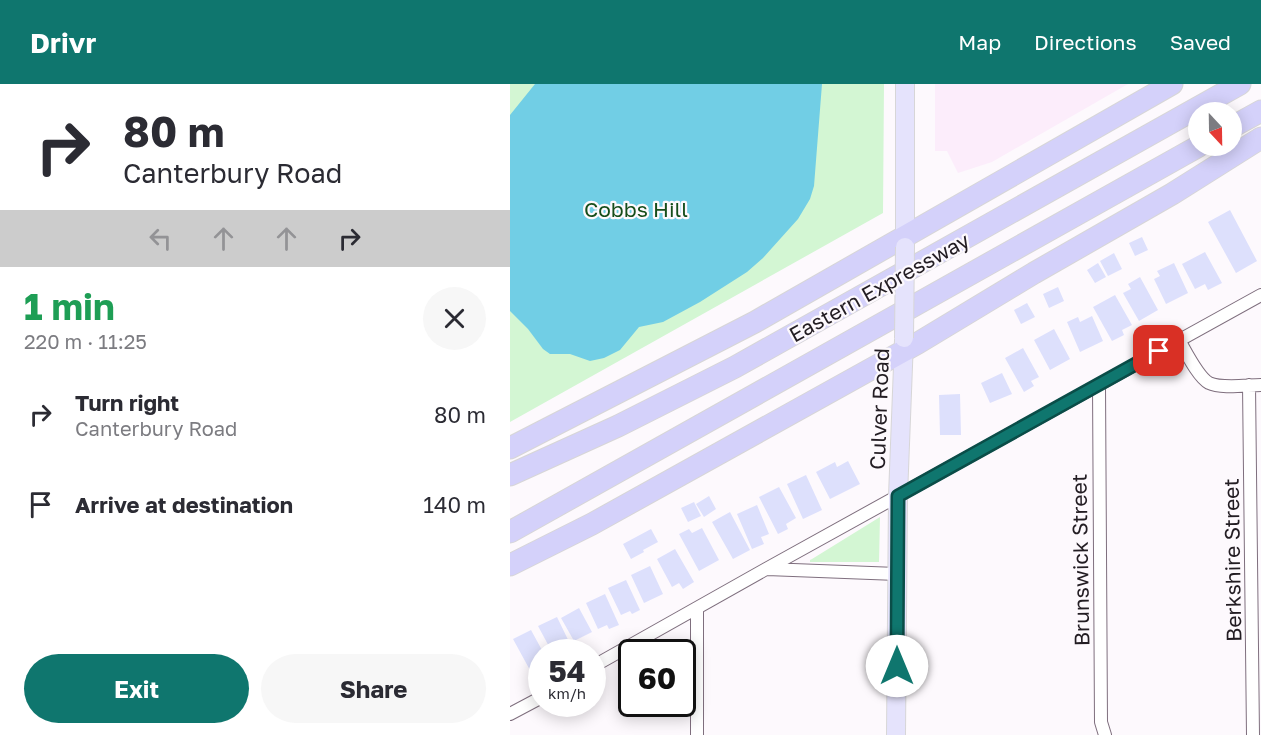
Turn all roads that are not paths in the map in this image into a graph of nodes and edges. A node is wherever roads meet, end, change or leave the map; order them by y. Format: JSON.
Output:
{"nodes":[{"id":1,"x":905,"y":84,"type":"edge"},
{"id":2,"x":1172,"y":84,"type":"edge"},
{"id":3,"x":1240,"y":84,"type":"edge"},
{"id":4,"x":1261,"y":111,"type":"edge"},
{"id":5,"x":1242,"y":122,"type":"edge"},
{"id":6,"x":1261,"y":138,"type":"edge"},
{"id":7,"x":1188,"y":152,"type":"edge"},
{"id":8,"x":905,"y":242,"type":"junction"},
{"id":9,"x":1261,"y":295,"type":"edge"},
{"id":10,"x":1179,"y":340,"type":"junction"},
{"id":11,"x":904,"y":344,"type":"junction"},
{"id":12,"x":1098,"y":385,"type":"junction"},
{"id":13,"x":1255,"y":385,"type":"edge"},
{"id":14,"x":510,"y":448,"type":"edge"},
{"id":15,"x":510,"y":475,"type":"edge"},
{"id":16,"x":898,"y":496,"type":"junction"},
{"id":17,"x":510,"y":531,"type":"edge"},
{"id":18,"x":510,"y":565,"type":"edge"},
{"id":19,"x":766,"y":569,"type":"junction"},
{"id":20,"x":897,"y":574,"type":"junction"},
{"id":21,"x":697,"y":608,"type":"junction"},
{"id":22,"x":606,"y":660,"type":"edge"},
{"id":23,"x":528,"y":704,"type":"edge"},
{"id":24,"x":510,"y":714,"type":"edge"},
{"id":25,"x":697,"y":735,"type":"edge"},
{"id":26,"x":896,"y":735,"type":"edge"},
{"id":27,"x":1105,"y":735,"type":"edge"},
{"id":28,"x":1253,"y":735,"type":"edge"}],
"edges":[{"from":1,"to":8,"type":"main road","name":"Culver Road"},
{"from":2,"to":8,"type":"highway"},
{"from":3,"to":15,"type":"highway","name":"Eastern Expressway"},
{"from":4,"to":5,"type":"highway"},
{"from":6,"to":11,"type":"highway"},
{"from":7,"to":17,"type":"highway","name":"Eastern Expressway"},
{"from":8,"to":11,"type":"main road","name":"Culver Road","bridge":true},
{"from":8,"to":14,"type":"highway"},
{"from":9,"to":10,"type":"street"},
{"from":10,"to":12,"type":"street"},
{"from":10,"to":13,"type":"street"},
{"from":11,"to":16,"type":"main road","name":"Culver Road"},
{"from":11,"to":18,"type":"highway"},
{"from":12,"to":16,"type":"street"},
{"from":12,"to":27,"type":"street","name":"Brunswick Street"},
{"from":13,"to":28,"type":"street","name":"Berkshire Street"},
{"from":16,"to":19,"type":"street"},
{"from":16,"to":20,"type":"main road","name":"Culver Road"},
{"from":19,"to":20,"type":"street"},
{"from":19,"to":21,"type":"street"},
{"from":20,"to":26,"type":"main road","name":"Culver Road"},
{"from":21,"to":22,"type":"street"},
{"from":21,"to":25,"type":"street"},
{"from":23,"to":24,"type":"street"}]}
